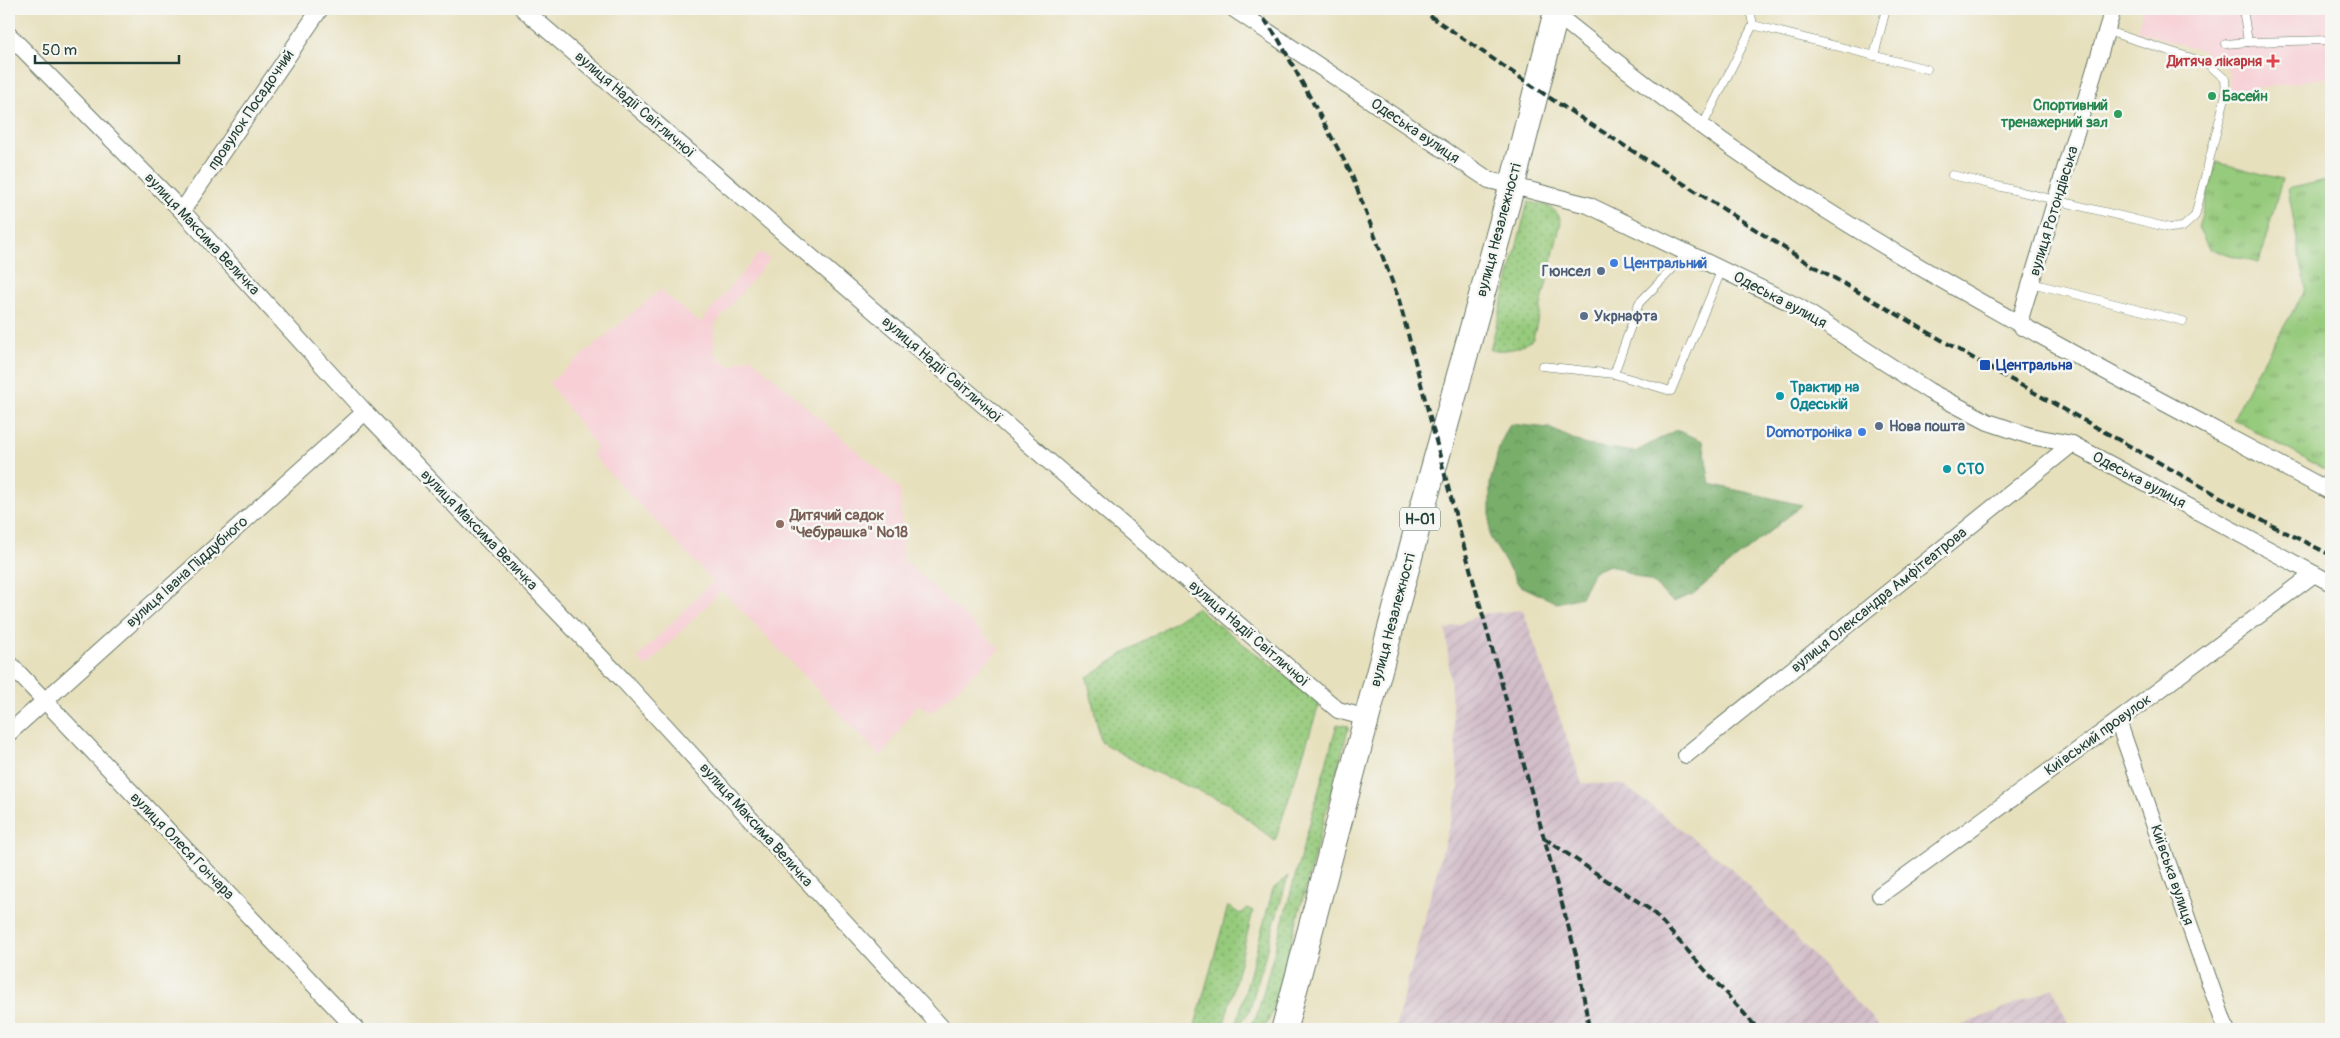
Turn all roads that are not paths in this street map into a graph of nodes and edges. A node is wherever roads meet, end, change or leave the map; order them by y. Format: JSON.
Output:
{"nodes":[{"id":1,"x":320,"y":9,"type":"edge"},
{"id":2,"x":523,"y":9,"type":"edge"},
{"id":3,"x":1234,"y":9,"type":"edge"},
{"id":4,"x":1750,"y":9,"type":"edge"},
{"id":5,"x":1886,"y":9,"type":"edge"},
{"id":6,"x":2113,"y":9,"type":"edge"},
{"id":7,"x":2243,"y":9,"type":"edge"},
{"id":8,"x":1556,"y":11,"type":"edge"},
{"id":9,"x":1753,"y":25,"type":"junction"},
{"id":10,"x":2107,"y":31,"type":"junction"},
{"id":11,"x":9,"y":35,"type":"edge"},
{"id":12,"x":2331,"y":40,"type":"edge"},
{"id":13,"x":2248,"y":42,"type":"junction"},
{"id":14,"x":2226,"y":44,"type":"dead end"},
{"id":15,"x":1874,"y":56,"type":"junction"},
{"id":16,"x":1928,"y":69,"type":"dead end"},
{"id":17,"x":1702,"y":127,"type":"junction"},
{"id":18,"x":1952,"y":175,"type":"dead end"},
{"id":19,"x":1512,"y":186,"type":"junction"},
{"id":20,"x":2057,"y":201,"type":"junction"},
{"id":21,"x":182,"y":211,"type":"junction"},
{"id":22,"x":1688,"y":253,"type":"junction"},
{"id":23,"x":1722,"y":269,"type":"junction"},
{"id":24,"x":2031,"y":283,"type":"junction"},
{"id":25,"x":2183,"y":321,"type":"dead end"},
{"id":26,"x":2022,"y":327,"type":"junction"},
{"id":27,"x":1542,"y":366,"type":"dead end"},
{"id":28,"x":1614,"y":374,"type":"junction"},
{"id":29,"x":365,"y":412,"type":"junction"},
{"id":30,"x":2072,"y":444,"type":"junction"},
{"id":31,"x":2331,"y":492,"type":"edge"},
{"id":32,"x":2314,"y":574,"type":"junction"},
{"id":33,"x":2331,"y":583,"type":"edge"},
{"id":34,"x":9,"y":663,"type":"edge"},
{"id":35,"x":43,"y":700,"type":"junction"},
{"id":36,"x":1367,"y":718,"type":"junction"},
{"id":37,"x":2118,"y":721,"type":"junction"},
{"id":38,"x":9,"y":733,"type":"edge"},
{"id":39,"x":1686,"y":755,"type":"dead end"},
{"id":40,"x":1880,"y":895,"type":"dead end"},
{"id":41,"x":356,"y":1029,"type":"edge"},
{"id":42,"x":943,"y":1029,"type":"edge"},
{"id":43,"x":1284,"y":1029,"type":"edge"},
{"id":44,"x":2226,"y":1029,"type":"edge"}],
"edges":[{"from":1,"to":21,"type":"street","name":"провулок Посадочний"},
{"from":2,"to":36,"type":"street","name":"вулиця Надії Світличної"},
{"from":3,"to":19,"type":"street","name":"Одеська вулиця"},
{"from":4,"to":9,"type":"lane"},
{"from":5,"to":15,"type":"lane"},
{"from":6,"to":10,"type":"street","name":"вулиця Ротондівська"},
{"from":7,"to":13,"type":"lane"},
{"from":8,"to":17,"type":"street"},
{"from":8,"to":19,"type":"main road","name":"вулиця Незалежності","number":"Н-01"},
{"from":9,"to":15,"type":"lane"},
{"from":9,"to":17,"type":"lane"},
{"from":10,"to":20,"type":"street","name":"вулиця Ротондівська"},
{"from":10,"to":20,"type":"lane"},
{"from":11,"to":21,"type":"street","name":"вулиця Максима Величка"},
{"from":12,"to":13,"type":"lane"},
{"from":13,"to":14,"type":"lane"},
{"from":15,"to":16,"type":"lane"},
{"from":17,"to":26,"type":"street"},
{"from":18,"to":20,"type":"lane"},
{"from":19,"to":22,"type":"street","name":"Одеська вулиця"},
{"from":19,"to":36,"type":"main road","name":"вулиця Незалежності","number":"Н-01"},
{"from":20,"to":24,"type":"street","name":"вулиця Ротондівська"},
{"from":21,"to":29,"type":"street","name":"вулиця Максима Величка"},
{"from":22,"to":23,"type":"street","name":"Одеська вулиця"},
{"from":22,"to":28,"type":"lane"},
{"from":23,"to":28,"type":"lane"},
{"from":23,"to":30,"type":"street","name":"Одеська вулиця"},
{"from":24,"to":25,"type":"lane"},
{"from":24,"to":26,"type":"street","name":"вулиця Ротондівська"},
{"from":26,"to":31,"type":"street"},
{"from":27,"to":28,"type":"lane"},
{"from":29,"to":35,"type":"street","name":"вулиця Івана Піддубного"},
{"from":29,"to":42,"type":"street","name":"вулиця Максима Величка"},
{"from":30,"to":32,"type":"street","name":"Одеська вулиця"},
{"from":30,"to":39,"type":"street","name":"вулиця Олександра Амфітеатрова"},
{"from":32,"to":33,"type":"street","name":"Одеська вулиця"},
{"from":32,"to":37,"type":"street","name":"Київський провулок"},
{"from":34,"to":35,"type":"street","name":"вулиця Олеся Гончара"},
{"from":35,"to":38,"type":"street","name":"вулиця Івана Піддубного"},
{"from":35,"to":41,"type":"street","name":"вулиця Олеся Гончара"},
{"from":36,"to":43,"type":"main road","name":"вулиця Незалежності","number":"Н-01"},
{"from":37,"to":40,"type":"street","name":"Київський провулок"},
{"from":37,"to":44,"type":"street","name":"Київська вулиця"}]}
